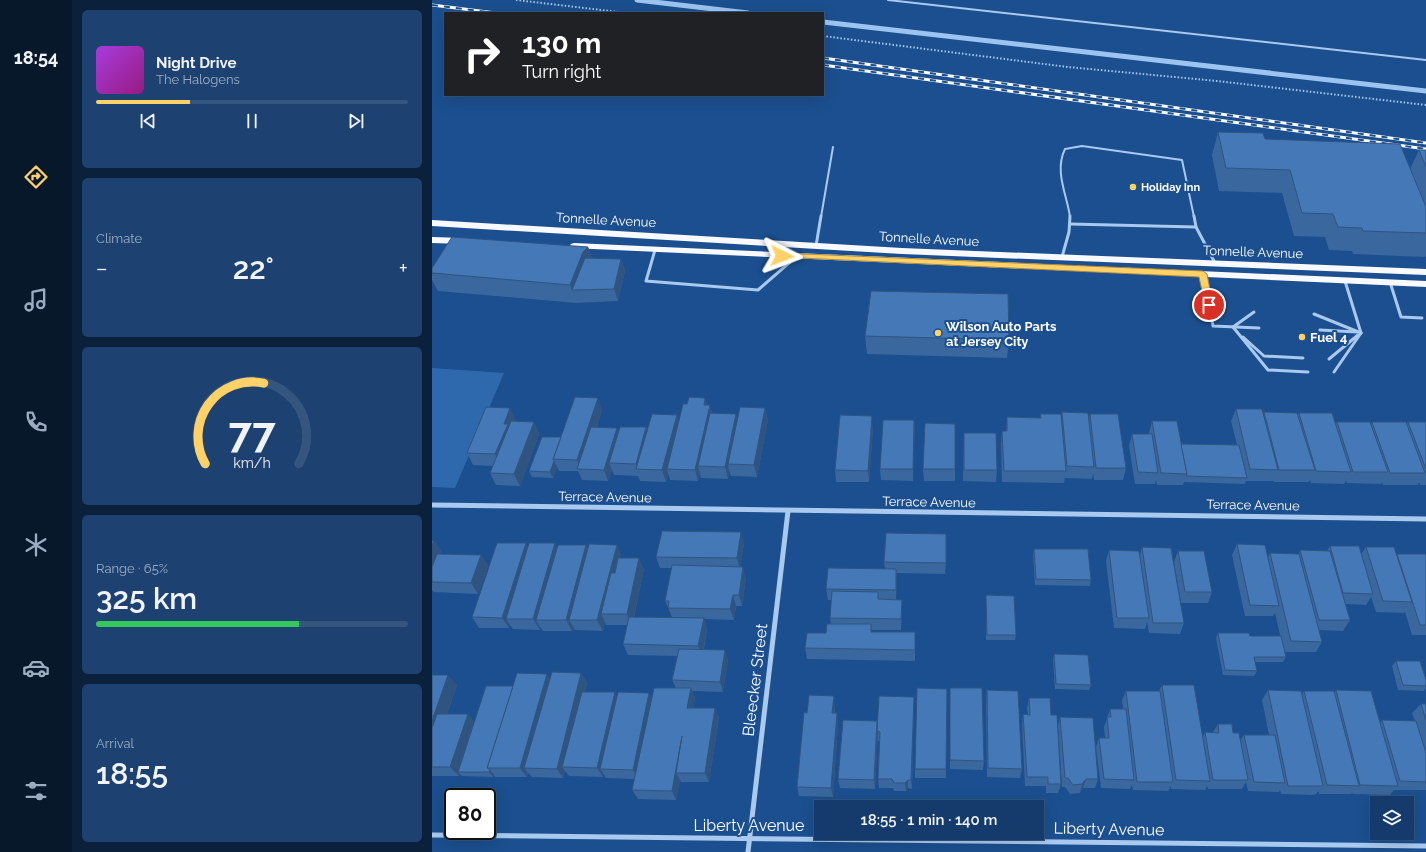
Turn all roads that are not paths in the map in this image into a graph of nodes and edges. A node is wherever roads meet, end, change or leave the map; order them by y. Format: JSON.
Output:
{"nodes":[{"id":1,"x":888,"y":0,"type":"edge"},
{"id":2,"x":1426,"y":60,"type":"edge"},
{"id":3,"x":833,"y":147,"type":"dead end"},
{"id":4,"x":432,"y":223,"type":"edge"},
{"id":5,"x":1070,"y":224,"type":"junction"},
{"id":6,"x":1196,"y":227,"type":"junction"},
{"id":7,"x":432,"y":240,"type":"edge"},
{"id":8,"x":472,"y":242,"type":"edge"},
{"id":9,"x":567,"y":246,"type":"edge"},
{"id":10,"x":816,"y":246,"type":"junction"},
{"id":11,"x":655,"y":250,"type":"junction"},
{"id":12,"x":797,"y":256,"type":"junction"},
{"id":13,"x":1062,"y":257,"type":"junction"},
{"id":14,"x":1215,"y":263,"type":"junction"},
{"id":15,"x":1426,"y":272,"type":"edge"},
{"id":16,"x":1203,"y":274,"type":"junction"},
{"id":17,"x":1345,"y":280,"type":"junction"},
{"id":18,"x":1390,"y":282,"type":"junction"},
{"id":19,"x":1426,"y":284,"type":"edge"},
{"id":20,"x":1254,"y":312,"type":"dead end"},
{"id":21,"x":1314,"y":314,"type":"dead end"},
{"id":22,"x":1422,"y":318,"type":"dead end"},
{"id":23,"x":1233,"y":327,"type":"junction"},
{"id":24,"x":1259,"y":328,"type":"dead end"},
{"id":25,"x":1320,"y":330,"type":"dead end"},
{"id":26,"x":1361,"y":333,"type":"junction"},
{"id":27,"x":1303,"y":358,"type":"dead end"},
{"id":28,"x":1329,"y":359,"type":"dead end"},
{"id":29,"x":1308,"y":372,"type":"dead end"},
{"id":30,"x":1334,"y":372,"type":"dead end"},
{"id":31,"x":432,"y":505,"type":"edge"},
{"id":32,"x":788,"y":511,"type":"junction"},
{"id":33,"x":1426,"y":518,"type":"edge"},
{"id":34,"x":432,"y":835,"type":"edge"},
{"id":35,"x":749,"y":838,"type":"junction"},
{"id":36,"x":1426,"y":846,"type":"edge"},
{"id":37,"x":748,"y":852,"type":"edge"}],
"edges":[{"from":1,"to":2,"type":"lane"},
{"from":3,"to":10,"type":"lane"},
{"from":4,"to":10,"type":"highway","name":"Tonnelle Avenue"},
{"from":5,"to":6,"type":"lane"},
{"from":5,"to":6,"type":"lane"},
{"from":5,"to":13,"type":"lane"},
{"from":6,"to":14,"type":"lane"},
{"from":7,"to":8,"type":"highway"},
{"from":9,"to":11,"type":"highway","name":"Tonnelle Avenue"},
{"from":10,"to":13,"type":"highway","name":"Tonnelle Avenue"},
{"from":11,"to":12,"type":"highway","name":"Tonnelle Avenue"},
{"from":11,"to":12,"type":"lane"},
{"from":12,"to":16,"type":"highway","name":"Tonnelle Avenue"},
{"from":13,"to":14,"type":"highway","name":"Tonnelle Avenue"},
{"from":14,"to":15,"type":"highway","name":"Tonnelle Avenue"},
{"from":16,"to":17,"type":"highway","name":"Tonnelle Avenue"},
{"from":16,"to":23,"type":"lane"},
{"from":17,"to":18,"type":"highway","name":"Tonnelle Avenue"},
{"from":17,"to":26,"type":"lane"},
{"from":18,"to":19,"type":"highway","name":"Tonnelle Avenue"},
{"from":18,"to":22,"type":"lane"},
{"from":20,"to":23,"type":"lane"},
{"from":21,"to":26,"type":"lane"},
{"from":23,"to":24,"type":"lane"},
{"from":23,"to":27,"type":"lane"},
{"from":23,"to":29,"type":"lane"},
{"from":25,"to":26,"type":"lane"},
{"from":26,"to":28,"type":"lane"},
{"from":26,"to":30,"type":"lane"},
{"from":31,"to":32,"type":"street","name":"Terrace Avenue"},
{"from":32,"to":33,"type":"street","name":"Terrace Avenue"},
{"from":32,"to":35,"type":"street","name":"Bleecker Street"},
{"from":34,"to":35,"type":"street","name":"Liberty Avenue"},
{"from":35,"to":36,"type":"street","name":"Liberty Avenue"},
{"from":35,"to":37,"type":"street","name":"Bleecker Street"}]}
